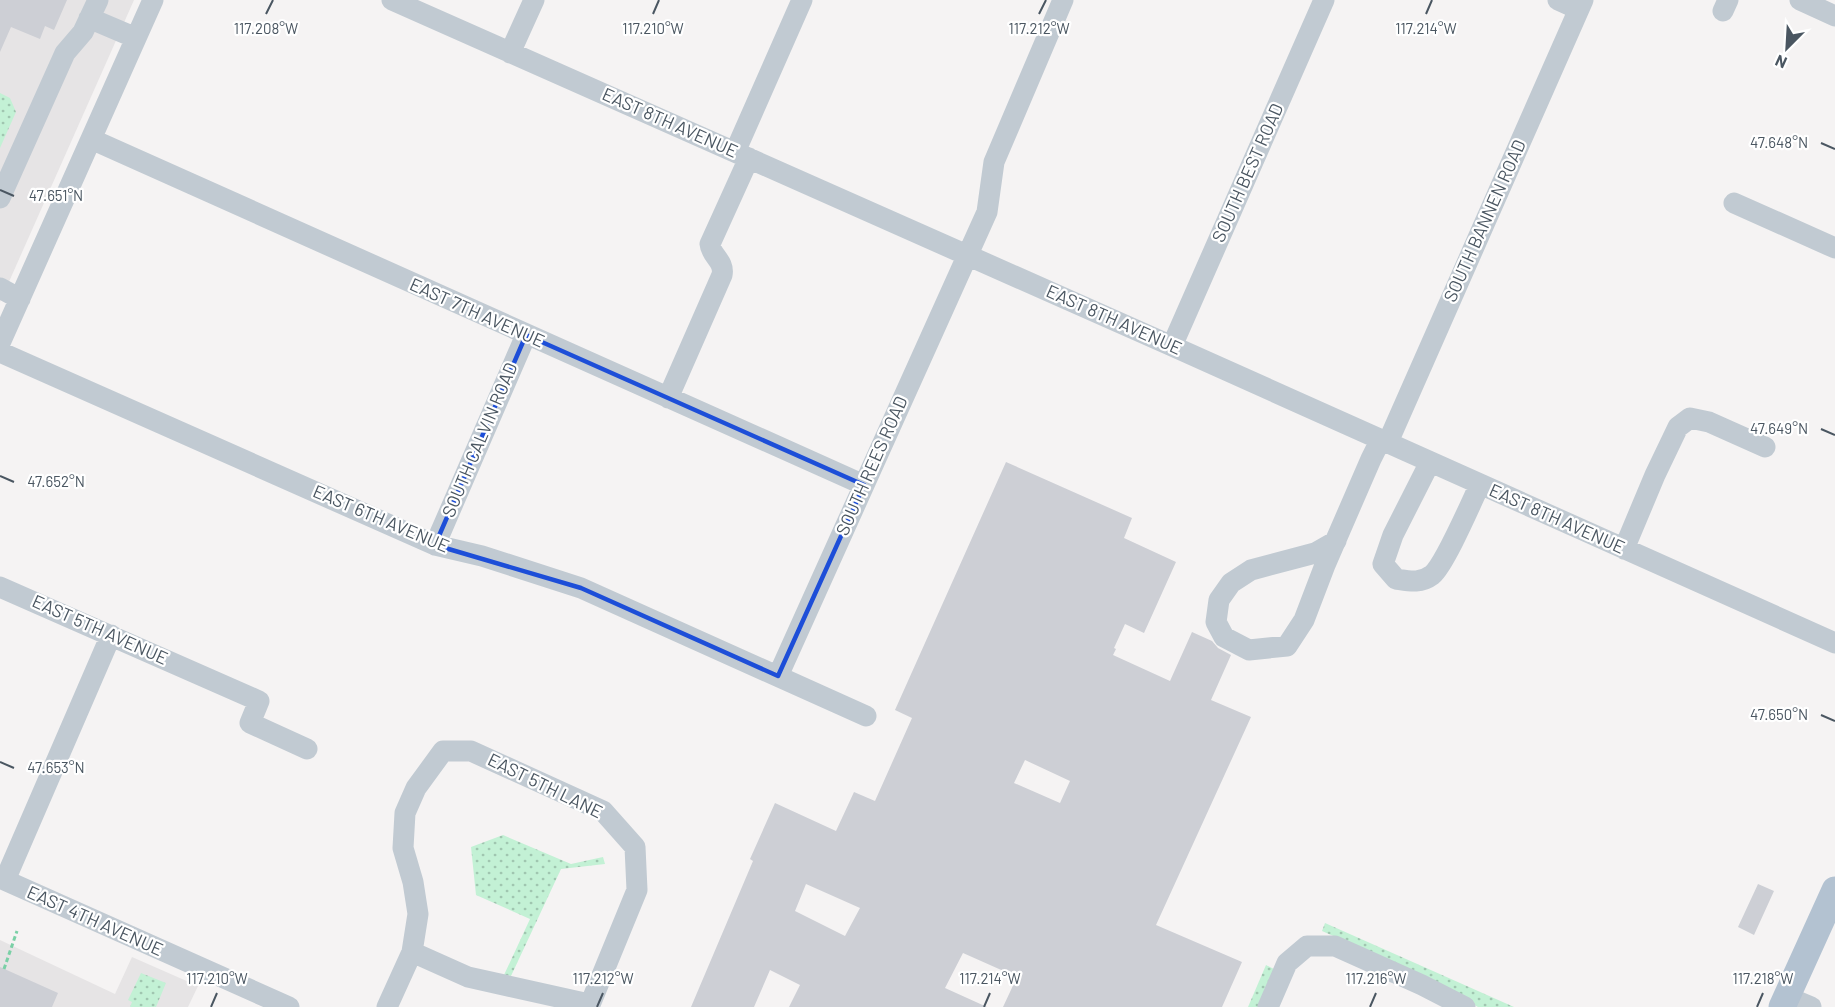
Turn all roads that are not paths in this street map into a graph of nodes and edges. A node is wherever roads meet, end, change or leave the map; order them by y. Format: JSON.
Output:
{"nodes":[{"id":1,"x":153,"y":0,"type":"edge"},
{"id":2,"x":392,"y":0,"type":"edge"},
{"id":3,"x":534,"y":0,"type":"edge"},
{"id":4,"x":802,"y":0,"type":"edge"},
{"id":5,"x":1063,"y":0,"type":"edge"},
{"id":6,"x":1324,"y":0,"type":"edge"},
{"id":7,"x":1558,"y":0,"type":"edge"},
{"id":8,"x":1800,"y":0,"type":"edge"},
{"id":9,"x":1580,"y":5,"type":"edge"},
{"id":10,"x":93,"y":9,"type":"edge"},
{"id":11,"x":1835,"y":15,"type":"edge"},
{"id":12,"x":136,"y":38,"type":"junction"},
{"id":13,"x":510,"y":53,"type":"junction"},
{"id":14,"x":91,"y":139,"type":"junction"},
{"id":15,"x":742,"y":155,"type":"junction"},
{"id":16,"x":0,"y":198,"type":"edge"},
{"id":17,"x":1734,"y":203,"type":"dead end"},
{"id":18,"x":1835,"y":248,"type":"edge"},
{"id":19,"x":967,"y":255,"type":"junction"},
{"id":20,"x":0,"y":288,"type":"edge"},
{"id":21,"x":20,"y":299,"type":"junction"},
{"id":22,"x":526,"y":334,"type":"junction"},
{"id":23,"x":0,"y":343,"type":"edge"},
{"id":24,"x":1172,"y":346,"type":"junction"},
{"id":25,"x":0,"y":352,"type":"edge"},
{"id":26,"x":668,"y":398,"type":"junction"},
{"id":27,"x":1384,"y":441,"type":"junction"},
{"id":28,"x":1765,"y":447,"type":"dead end"},
{"id":29,"x":1430,"y":462,"type":"junction"},
{"id":30,"x":1480,"y":484,"type":"junction"},
{"id":31,"x":864,"y":485,"type":"junction"},
{"id":32,"x":1336,"y":541,"type":"junction"},
{"id":33,"x":435,"y":545,"type":"junction"},
{"id":34,"x":1624,"y":549,"type":"junction"},
{"id":35,"x":0,"y":586,"type":"edge"},
{"id":36,"x":111,"y":635,"type":"junction"},
{"id":37,"x":1835,"y":644,"type":"edge"},
{"id":38,"x":778,"y":676,"type":"junction"},
{"id":39,"x":866,"y":716,"type":"dead end"},
{"id":40,"x":307,"y":749,"type":"dead end"},
{"id":41,"x":2,"y":879,"type":"edge"},
{"id":42,"x":1835,"y":890,"type":"edge"},
{"id":43,"x":412,"y":951,"type":"junction"},
{"id":44,"x":1793,"y":1004,"type":"edge"},
{"id":45,"x":589,"y":1005,"type":"edge"},
{"id":46,"x":289,"y":1007,"type":"edge"},
{"id":47,"x":387,"y":1007,"type":"edge"},
{"id":48,"x":1268,"y":1007,"type":"edge"},
{"id":49,"x":1465,"y":1007,"type":"edge"}],
"edges":[{"from":1,"to":12,"type":"street"},
{"from":2,"to":13,"type":"street","name":"EAST 8TH AVENUE"},
{"from":3,"to":13,"type":"street"},
{"from":4,"to":15,"type":"street"},
{"from":5,"to":19,"type":"street","name":"SOUTH REES ROAD"},
{"from":6,"to":24,"type":"street","name":"SOUTH BEST ROAD"},
{"from":7,"to":9,"type":"street"},
{"from":8,"to":11,"type":"street"},
{"from":9,"to":27,"type":"street","name":"SOUTH BANNEN ROAD"},
{"from":10,"to":12,"type":"street"},
{"from":10,"to":16,"type":"street"},
{"from":12,"to":14,"type":"street"},
{"from":13,"to":15,"type":"street","name":"EAST 8TH AVENUE"},
{"from":14,"to":21,"type":"street"},
{"from":14,"to":22,"type":"street","name":"EAST 7TH AVENUE"},
{"from":15,"to":19,"type":"street","name":"EAST 8TH AVENUE"},
{"from":15,"to":26,"type":"street"},
{"from":17,"to":18,"type":"street"},
{"from":19,"to":24,"type":"street","name":"EAST 8TH AVENUE"},
{"from":19,"to":31,"type":"street","name":"SOUTH REES ROAD"},
{"from":20,"to":21,"type":"street"},
{"from":21,"to":23,"type":"street"},
{"from":22,"to":26,"type":"street","name":"EAST 7TH AVENUE"},
{"from":22,"to":33,"type":"street","name":"SOUTH CALVIN ROAD"},
{"from":24,"to":27,"type":"street","name":"EAST 8TH AVENUE"},
{"from":25,"to":33,"type":"street","name":"EAST 6TH AVENUE"},
{"from":26,"to":31,"type":"street","name":"EAST 7TH AVENUE"},
{"from":27,"to":29,"type":"street","name":"EAST 8TH AVENUE"},
{"from":27,"to":32,"type":"street","name":"SOUTH BANNEN ROAD"},
{"from":28,"to":34,"type":"street"},
{"from":29,"to":30,"type":"street","name":"EAST 8TH AVENUE"},
{"from":29,"to":30,"type":"street"},
{"from":30,"to":34,"type":"street","name":"EAST 8TH AVENUE"},
{"from":31,"to":38,"type":"street","name":"SOUTH REES ROAD"},
{"from":32,"to":32,"type":"street","name":"SOUTH BANNEN ROAD"},
{"from":33,"to":38,"type":"street","name":"EAST 6TH AVENUE"},
{"from":34,"to":37,"type":"street","name":"EAST 8TH AVENUE"},
{"from":35,"to":36,"type":"street","name":"EAST 5TH AVENUE"},
{"from":36,"to":40,"type":"street","name":"EAST 5TH AVENUE"},
{"from":36,"to":41,"type":"street"},
{"from":38,"to":39,"type":"street","name":"EAST 6TH AVENUE"},
{"from":41,"to":46,"type":"street","name":"EAST 4TH AVENUE"},
{"from":42,"to":44,"type":"main road"},
{"from":43,"to":45,"type":"street"},
{"from":43,"to":45,"type":"street","name":"EAST 5TH LANE"},
{"from":43,"to":47,"type":"street"},
{"from":48,"to":49,"type":"street"}]}
